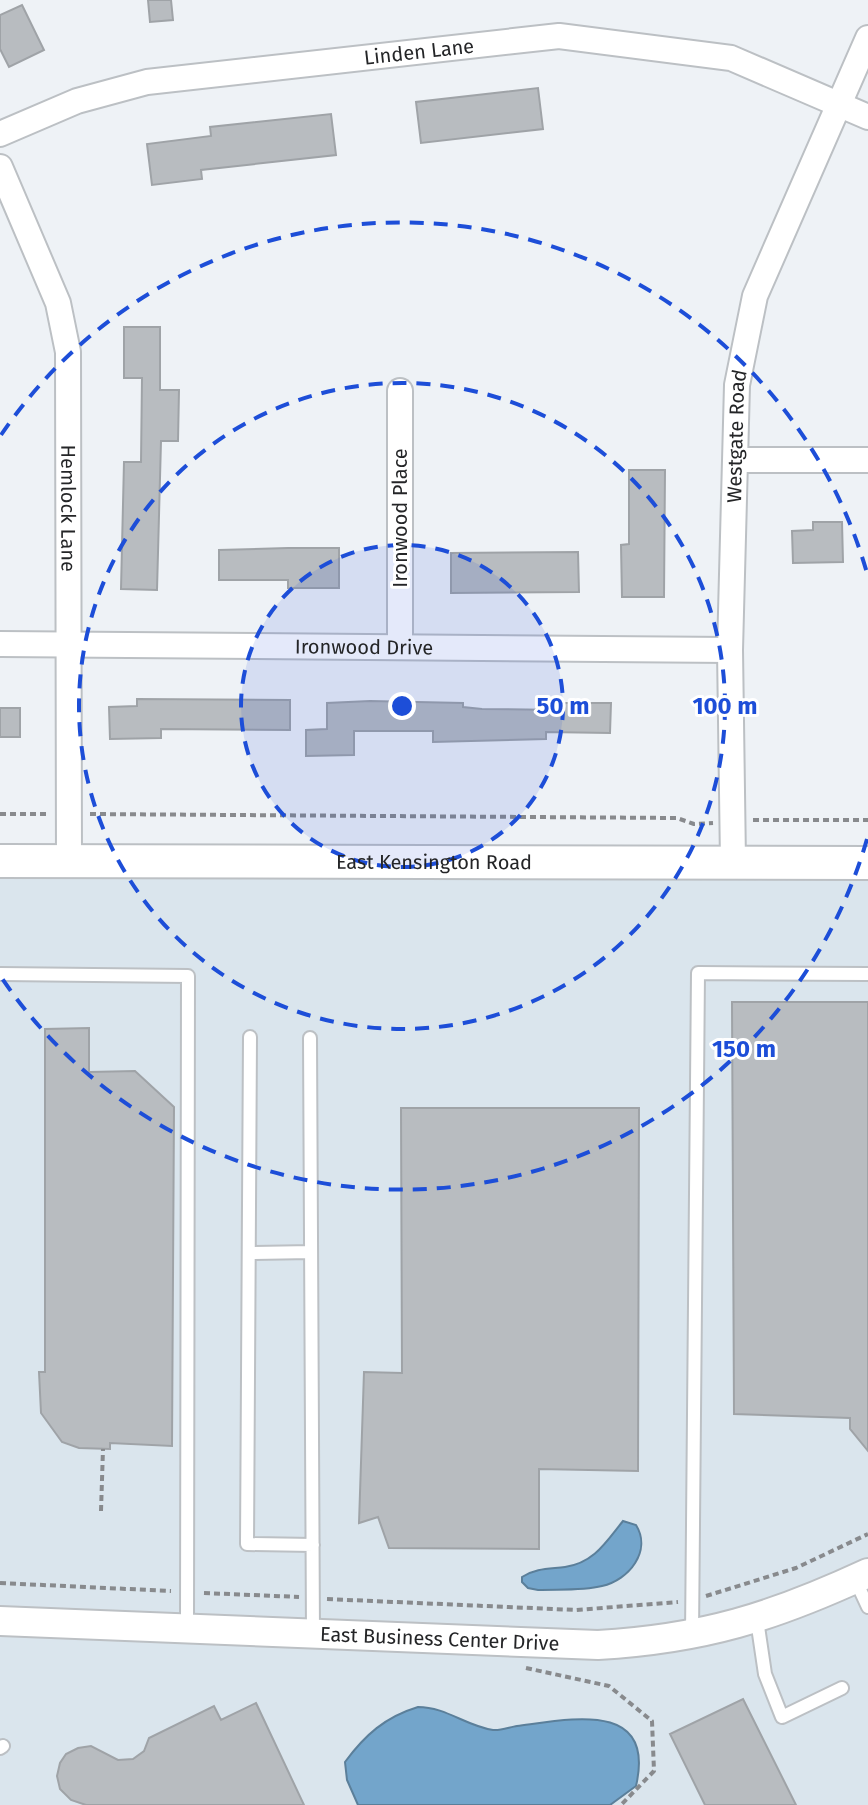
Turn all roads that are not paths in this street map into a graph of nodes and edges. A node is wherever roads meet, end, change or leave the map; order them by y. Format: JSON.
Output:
{"nodes":[{"id":1,"x":868,"y":38,"type":"edge"},
{"id":2,"x":839,"y":103,"type":"junction"},
{"id":3,"x":868,"y":117,"type":"edge"},
{"id":4,"x":0,"y":134,"type":"edge"},
{"id":5,"x":0,"y":167,"type":"edge"},
{"id":6,"x":400,"y":391,"type":"dead end"},
{"id":7,"x":737,"y":460,"type":"junction"},
{"id":8,"x":868,"y":460,"type":"edge"},
{"id":9,"x":0,"y":644,"type":"edge"},
{"id":10,"x":70,"y":644,"type":"junction"},
{"id":11,"x":400,"y":645,"type":"junction"},
{"id":12,"x":730,"y":650,"type":"junction"},
{"id":13,"x":0,"y":861,"type":"edge"},
{"id":14,"x":69,"y":862,"type":"junction"},
{"id":15,"x":733,"y":862,"type":"junction"},
{"id":16,"x":868,"y":863,"type":"edge"},
{"id":17,"x":0,"y":974,"type":"edge"},
{"id":18,"x":868,"y":974,"type":"edge"},
{"id":19,"x":250,"y":1037,"type":"dead end"},
{"id":20,"x":310,"y":1038,"type":"dead end"},
{"id":21,"x":311,"y":1252,"type":"junction"},
{"id":22,"x":249,"y":1253,"type":"junction"},
{"id":23,"x":313,"y":1545,"type":"junction"},
{"id":24,"x":862,"y":1576,"type":"edge"},
{"id":25,"x":868,"y":1607,"type":"edge"},
{"id":26,"x":757,"y":1620,"type":"junction"},
{"id":27,"x":0,"y":1621,"type":"edge"},
{"id":28,"x":187,"y":1629,"type":"junction"},
{"id":29,"x":313,"y":1634,"type":"junction"},
{"id":30,"x":692,"y":1635,"type":"junction"},
{"id":31,"x":842,"y":1688,"type":"dead end"}],
"edges":[{"from":1,"to":2,"type":"street","name":"Westgate Road"},
{"from":2,"to":3,"type":"street","name":"Linden Lane"},
{"from":2,"to":4,"type":"street","name":"Linden Lane"},
{"from":2,"to":7,"type":"street","name":"Westgate Road"},
{"from":5,"to":10,"type":"street","name":"Hemlock Lane"},
{"from":6,"to":11,"type":"street","name":"Ironwood Place"},
{"from":7,"to":8,"type":"street"},
{"from":7,"to":12,"type":"street","name":"Westgate Road"},
{"from":9,"to":10,"type":"street","name":"Ironwood Drive"},
{"from":10,"to":11,"type":"street","name":"Ironwood Drive"},
{"from":10,"to":14,"type":"street","name":"Hemlock Lane"},
{"from":11,"to":12,"type":"street","name":"Ironwood Drive"},
{"from":12,"to":15,"type":"street","name":"Westgate Road"},
{"from":13,"to":14,"type":"main road","name":"East Kensington Road"},
{"from":14,"to":15,"type":"main road","name":"East Kensington Road"},
{"from":15,"to":16,"type":"main road","name":"East Kensington Road"},
{"from":17,"to":28,"type":"lane"},
{"from":18,"to":30,"type":"lane"},
{"from":19,"to":22,"type":"lane"},
{"from":20,"to":21,"type":"lane"},
{"from":21,"to":22,"type":"lane"},
{"from":21,"to":23,"type":"lane"},
{"from":22,"to":23,"type":"lane"},
{"from":23,"to":29,"type":"lane"},
{"from":24,"to":25,"type":"lane"},
{"from":24,"to":26,"type":"street","name":"East Business Center Drive"},
{"from":26,"to":30,"type":"street","name":"East Business Center Drive"},
{"from":26,"to":31,"type":"lane"},
{"from":27,"to":28,"type":"street","name":"East Business Center Drive"},
{"from":28,"to":29,"type":"street","name":"East Business Center Drive"},
{"from":29,"to":30,"type":"street","name":"East Business Center Drive"}]}
